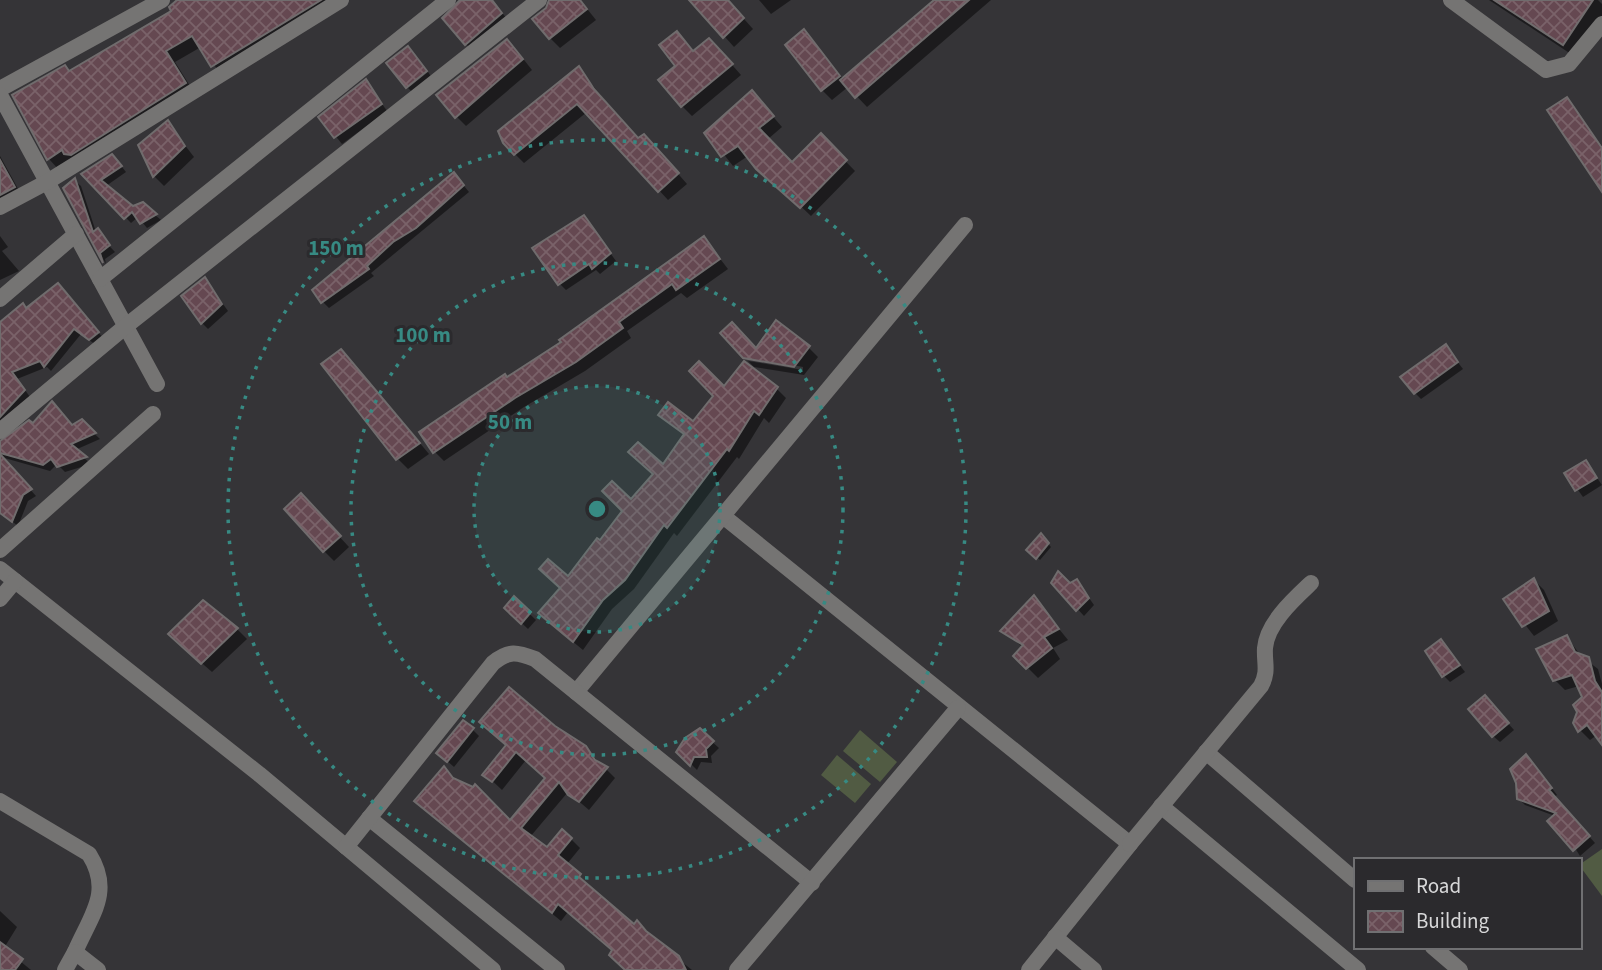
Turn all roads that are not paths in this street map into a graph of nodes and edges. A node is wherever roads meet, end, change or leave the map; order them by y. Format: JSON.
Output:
{"nodes":[{"id":1,"x":162,"y":0,"type":"edge"},
{"id":2,"x":341,"y":0,"type":"edge"},
{"id":3,"x":448,"y":0,"type":"edge"},
{"id":4,"x":539,"y":0,"type":"edge"},
{"id":5,"x":1451,"y":0,"type":"edge"},
{"id":6,"x":1602,"y":24,"type":"edge"},
{"id":7,"x":0,"y":89,"type":"edge"},
{"id":8,"x":0,"y":95,"type":"edge"},
{"id":9,"x":47,"y":182,"type":"junction"},
{"id":10,"x":0,"y":207,"type":"edge"},
{"id":11,"x":965,"y":225,"type":"dead end"},
{"id":12,"x":76,"y":234,"type":"junction"},
{"id":13,"x":100,"y":279,"type":"junction"},
{"id":14,"x":0,"y":299,"type":"edge"},
{"id":15,"x":126,"y":326,"type":"junction"},
{"id":16,"x":157,"y":384,"type":"dead end"},
{"id":17,"x":153,"y":414,"type":"dead end"},
{"id":18,"x":0,"y":430,"type":"edge"},
{"id":19,"x":723,"y":516,"type":"junction"},
{"id":20,"x":0,"y":550,"type":"edge"},
{"id":21,"x":0,"y":569,"type":"edge"},
{"id":22,"x":15,"y":581,"type":"junction"},
{"id":23,"x":1311,"y":583,"type":"dead end"},
{"id":24,"x":0,"y":599,"type":"edge"},
{"id":25,"x":576,"y":692,"type":"junction"},
{"id":26,"x":958,"y":708,"type":"junction"},
{"id":27,"x":1206,"y":752,"type":"junction"},
{"id":28,"x":0,"y":801,"type":"edge"},
{"id":29,"x":1161,"y":806,"type":"junction"},
{"id":30,"x":369,"y":818,"type":"junction"},
{"id":31,"x":1130,"y":844,"type":"junction"},
{"id":32,"x":346,"y":847,"type":"junction"},
{"id":33,"x":1354,"y":879,"type":"edge"},
{"id":34,"x":812,"y":883,"type":"junction"},
{"id":35,"x":1055,"y":937,"type":"junction"},
{"id":36,"x":1435,"y":949,"type":"edge"},
{"id":37,"x":75,"y":952,"type":"junction"},
{"id":38,"x":65,"y":970,"type":"edge"},
{"id":39,"x":98,"y":970,"type":"edge"},
{"id":40,"x":493,"y":970,"type":"edge"},
{"id":41,"x":557,"y":970,"type":"edge"},
{"id":42,"x":737,"y":970,"type":"edge"},
{"id":43,"x":1029,"y":970,"type":"edge"},
{"id":44,"x":1094,"y":970,"type":"edge"},
{"id":45,"x":1357,"y":970,"type":"edge"},
{"id":46,"x":1460,"y":970,"type":"edge"}],
"edges":[{"from":1,"to":7,"type":"street"},
{"from":2,"to":9,"type":"street"},
{"from":3,"to":13,"type":"street"},
{"from":4,"to":15,"type":"street"},
{"from":5,"to":6,"type":"street"},
{"from":8,"to":9,"type":"street"},
{"from":9,"to":10,"type":"street"},
{"from":9,"to":12,"type":"street"},
{"from":11,"to":19,"type":"street"},
{"from":12,"to":13,"type":"street"},
{"from":12,"to":14,"type":"street"},
{"from":13,"to":15,"type":"street"},
{"from":15,"to":16,"type":"street"},
{"from":15,"to":18,"type":"street"},
{"from":17,"to":20,"type":"street"},
{"from":19,"to":25,"type":"street"},
{"from":19,"to":26,"type":"street"},
{"from":21,"to":22,"type":"street"},
{"from":22,"to":24,"type":"street"},
{"from":22,"to":32,"type":"street"},
{"from":23,"to":27,"type":"street"},
{"from":25,"to":30,"type":"street"},
{"from":25,"to":34,"type":"street"},
{"from":26,"to":31,"type":"street"},
{"from":26,"to":34,"type":"street"},
{"from":27,"to":29,"type":"street"},
{"from":27,"to":33,"type":"street"},
{"from":28,"to":37,"type":"street"},
{"from":29,"to":31,"type":"street"},
{"from":29,"to":45,"type":"street"},
{"from":30,"to":32,"type":"street"},
{"from":30,"to":41,"type":"street"},
{"from":31,"to":35,"type":"street"},
{"from":32,"to":40,"type":"street"},
{"from":34,"to":42,"type":"street"},
{"from":35,"to":43,"type":"street"},
{"from":35,"to":44,"type":"street"},
{"from":36,"to":46,"type":"street"},
{"from":37,"to":38,"type":"street"},
{"from":37,"to":39,"type":"street"}]}
